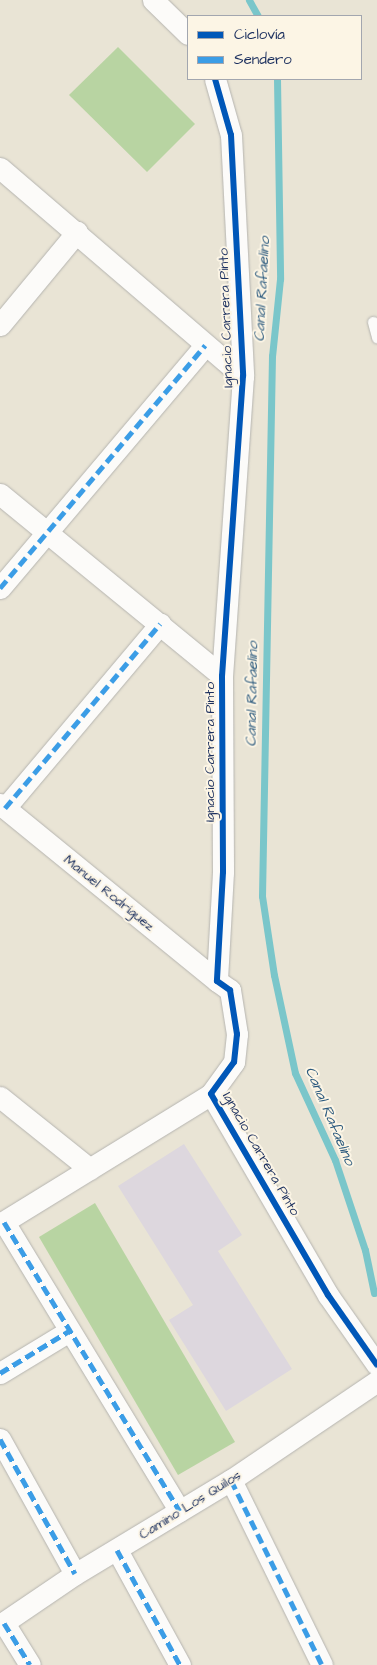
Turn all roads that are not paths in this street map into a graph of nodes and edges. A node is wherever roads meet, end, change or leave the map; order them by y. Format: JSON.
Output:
{"nodes":[{"id":1,"x":153,"y":0,"type":"edge"},
{"id":2,"x":187,"y":33,"type":"edge"},
{"id":3,"x":215,"y":80,"type":"edge"},
{"id":4,"x":0,"y":168,"type":"edge"},
{"id":5,"x":77,"y":232,"type":"junction"},
{"id":6,"x":373,"y":322,"type":"dead end"},
{"id":7,"x":0,"y":325,"type":"edge"},
{"id":8,"x":377,"y":337,"type":"edge"},
{"id":9,"x":204,"y":345,"type":"junction"},
{"id":10,"x":243,"y":376,"type":"junction"},
{"id":11,"x":0,"y":494,"type":"edge"},
{"id":12,"x":46,"y":532,"type":"junction"},
{"id":13,"x":0,"y":588,"type":"edge"},
{"id":14,"x":160,"y":624,"type":"junction"},
{"id":15,"x":222,"y":676,"type":"junction"},
{"id":16,"x":2,"y":806,"type":"edge"},
{"id":17,"x":217,"y":981,"type":"junction"},
{"id":18,"x":211,"y":1094,"type":"junction"},
{"id":19,"x":0,"y":1097,"type":"edge"},
{"id":20,"x":90,"y":1169,"type":"junction"},
{"id":21,"x":2,"y":1223,"type":"edge"},
{"id":22,"x":69,"y":1331,"type":"junction"},
{"id":23,"x":377,"y":1365,"type":"edge"},
{"id":24,"x":0,"y":1373,"type":"edge"},
{"id":25,"x":377,"y":1381,"type":"edge"},
{"id":26,"x":0,"y":1440,"type":"edge"},
{"id":27,"x":231,"y":1480,"type":"junction"},
{"id":28,"x":180,"y":1511,"type":"junction"},
{"id":29,"x":116,"y":1550,"type":"junction"},
{"id":30,"x":76,"y":1574,"type":"junction"},
{"id":31,"x":2,"y":1624,"type":"edge"},
{"id":32,"x":30,"y":1665,"type":"edge"},
{"id":33,"x":180,"y":1665,"type":"edge"},
{"id":34,"x":322,"y":1665,"type":"edge"}],
"edges":[{"from":1,"to":2,"type":"street"},
{"from":3,"to":10,"type":"street","name":"Ignacio Carrera Pinto"},
{"from":4,"to":5,"type":"street"},
{"from":5,"to":7,"type":"street"},
{"from":5,"to":9,"type":"street"},
{"from":6,"to":8,"type":"lane"},
{"from":9,"to":10,"type":"street"},
{"from":9,"to":12,"type":"street"},
{"from":10,"to":15,"type":"street","name":"Ignacio Carrera Pinto"},
{"from":11,"to":12,"type":"street"},
{"from":12,"to":13,"type":"street"},
{"from":12,"to":14,"type":"street"},
{"from":14,"to":15,"type":"street"},
{"from":14,"to":16,"type":"street"},
{"from":15,"to":17,"type":"street","name":"Ignacio Carrera Pinto"},
{"from":16,"to":17,"type":"street","name":"Manuel Rodríguez"},
{"from":17,"to":18,"type":"street","name":"Ignacio Carrera Pinto"},
{"from":18,"to":20,"type":"street","name":"Ignacio Carrera Pinto"},
{"from":18,"to":23,"type":"street","name":"Ignacio Carrera Pinto"},
{"from":19,"to":20,"type":"street"},
{"from":20,"to":21,"type":"street","name":"Ignacio Carrera Pinto"},
{"from":21,"to":22,"type":"street"},
{"from":22,"to":24,"type":"street"},
{"from":22,"to":28,"type":"street"},
{"from":25,"to":27,"type":"street","name":"Camino Los Quilos"},
{"from":26,"to":30,"type":"street"},
{"from":27,"to":28,"type":"street","name":"Camino Los Quilos"},
{"from":27,"to":34,"type":"street"},
{"from":28,"to":29,"type":"street","name":"Camino Los Quilos"},
{"from":29,"to":30,"type":"street","name":"Camino Los Quilos"},
{"from":29,"to":33,"type":"street"},
{"from":30,"to":31,"type":"street","name":"Camino Los Quilos"},
{"from":31,"to":32,"type":"street"}]}
